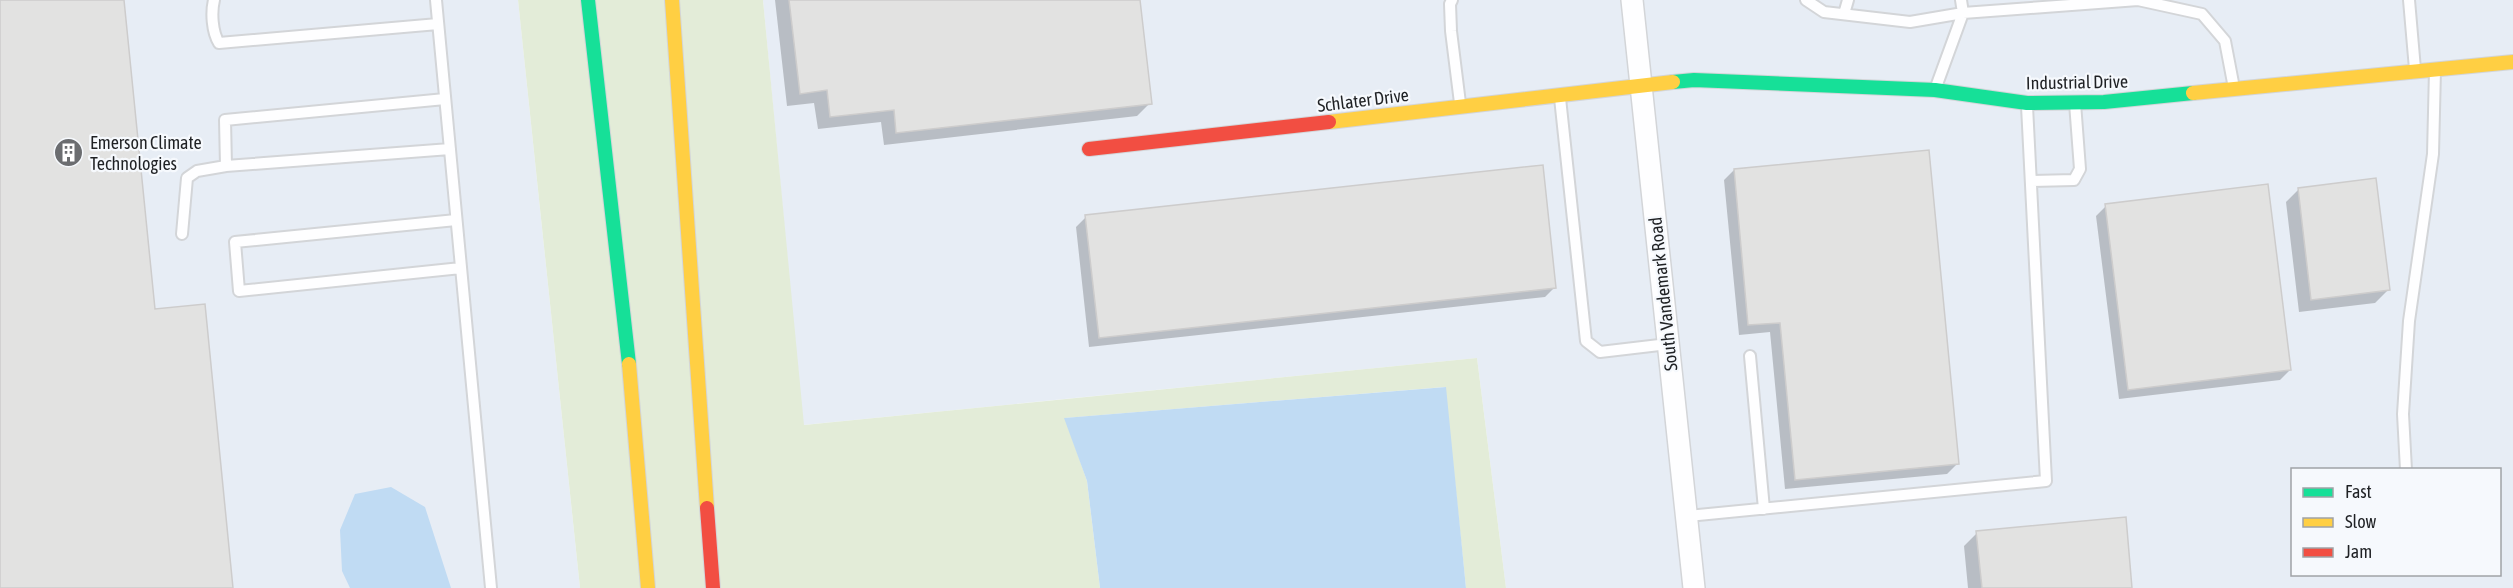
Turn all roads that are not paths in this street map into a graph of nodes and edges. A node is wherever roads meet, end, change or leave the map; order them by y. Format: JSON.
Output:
{"nodes":[{"id":1,"x":214,"y":0,"type":"edge"},
{"id":2,"x":436,"y":0,"type":"edge"},
{"id":3,"x":588,"y":0,"type":"edge"},
{"id":4,"x":672,"y":0,"type":"edge"},
{"id":5,"x":1452,"y":0,"type":"edge"},
{"id":6,"x":1632,"y":0,"type":"edge"},
{"id":7,"x":1806,"y":0,"type":"edge"},
{"id":8,"x":1848,"y":0,"type":"edge"},
{"id":9,"x":1961,"y":0,"type":"edge"},
{"id":10,"x":2138,"y":0,"type":"edge"},
{"id":11,"x":2409,"y":0,"type":"edge"},
{"id":12,"x":1963,"y":13,"type":"junction"},
{"id":13,"x":1844,"y":14,"type":"junction"},
{"id":14,"x":438,"y":24,"type":"junction"},
{"id":15,"x":2513,"y":62,"type":"edge"},
{"id":16,"x":2435,"y":70,"type":"junction"},
{"id":17,"x":2415,"y":72,"type":"junction"},
{"id":18,"x":1641,"y":86,"type":"junction"},
{"id":19,"x":1935,"y":90,"type":"junction"},
{"id":20,"x":2234,"y":91,"type":"junction"},
{"id":21,"x":1560,"y":95,"type":"junction"},
{"id":22,"x":445,"y":99,"type":"junction"},
{"id":23,"x":2027,"y":102,"type":"junction"},
{"id":24,"x":2075,"y":102,"type":"junction"},
{"id":25,"x":1460,"y":107,"type":"junction"},
{"id":26,"x":450,"y":149,"type":"junction"},
{"id":27,"x":1089,"y":149,"type":"dead end"},
{"id":28,"x":226,"y":166,"type":"junction"},
{"id":29,"x":2031,"y":181,"type":"junction"},
{"id":30,"x":456,"y":220,"type":"junction"},
{"id":31,"x":182,"y":234,"type":"dead end"},
{"id":32,"x":461,"y":268,"type":"junction"},
{"id":33,"x":1668,"y":344,"type":"junction"},
{"id":34,"x":1750,"y":356,"type":"dead end"},
{"id":35,"x":2406,"y":468,"type":"edge"},
{"id":36,"x":1764,"y":509,"type":"junction"},
{"id":37,"x":1688,"y":516,"type":"junction"},
{"id":38,"x":491,"y":588,"type":"edge"},
{"id":39,"x":648,"y":588,"type":"edge"},
{"id":40,"x":713,"y":588,"type":"edge"},
{"id":41,"x":1694,"y":588,"type":"edge"}],
"edges":[{"from":1,"to":14,"type":"lane"},
{"from":2,"to":14,"type":"lane"},
{"from":3,"to":39,"type":"main road"},
{"from":4,"to":40,"type":"main road"},
{"from":5,"to":25,"type":"lane"},
{"from":6,"to":18,"type":"street","name":"South Vandemark Road"},
{"from":7,"to":13,"type":"lane"},
{"from":8,"to":13,"type":"lane"},
{"from":9,"to":12,"type":"lane"},
{"from":10,"to":12,"type":"lane"},
{"from":10,"to":20,"type":"lane"},
{"from":11,"to":17,"type":"lane"},
{"from":12,"to":13,"type":"lane"},
{"from":12,"to":19,"type":"lane"},
{"from":14,"to":22,"type":"lane"},
{"from":15,"to":16,"type":"main road","name":"Industrial Drive"},
{"from":16,"to":17,"type":"main road","name":"Industrial Drive"},
{"from":16,"to":35,"type":"lane"},
{"from":17,"to":20,"type":"main road","name":"Industrial Drive"},
{"from":18,"to":19,"type":"main road","name":"Industrial Drive"},
{"from":18,"to":21,"type":"main road","name":"Schlater Drive"},
{"from":18,"to":33,"type":"street","name":"South Vandemark Road"},
{"from":19,"to":23,"type":"main road","name":"Industrial Drive"},
{"from":20,"to":24,"type":"main road","name":"Industrial Drive"},
{"from":21,"to":25,"type":"main road","name":"Schlater Drive"},
{"from":21,"to":33,"type":"lane"},
{"from":22,"to":26,"type":"lane"},
{"from":22,"to":28,"type":"lane"},
{"from":23,"to":24,"type":"main road","name":"Industrial Drive"},
{"from":23,"to":29,"type":"lane"},
{"from":24,"to":29,"type":"lane"},
{"from":25,"to":27,"type":"main road","name":"Schlater Drive"},
{"from":26,"to":28,"type":"lane"},
{"from":26,"to":30,"type":"lane"},
{"from":28,"to":31,"type":"lane"},
{"from":29,"to":36,"type":"lane"},
{"from":30,"to":32,"type":"lane"},
{"from":30,"to":32,"type":"lane"},
{"from":32,"to":38,"type":"lane"},
{"from":33,"to":37,"type":"street","name":"South Vandemark Road"},
{"from":34,"to":36,"type":"lane"},
{"from":36,"to":37,"type":"lane"},
{"from":37,"to":41,"type":"street","name":"South Vandemark Road"}]}
